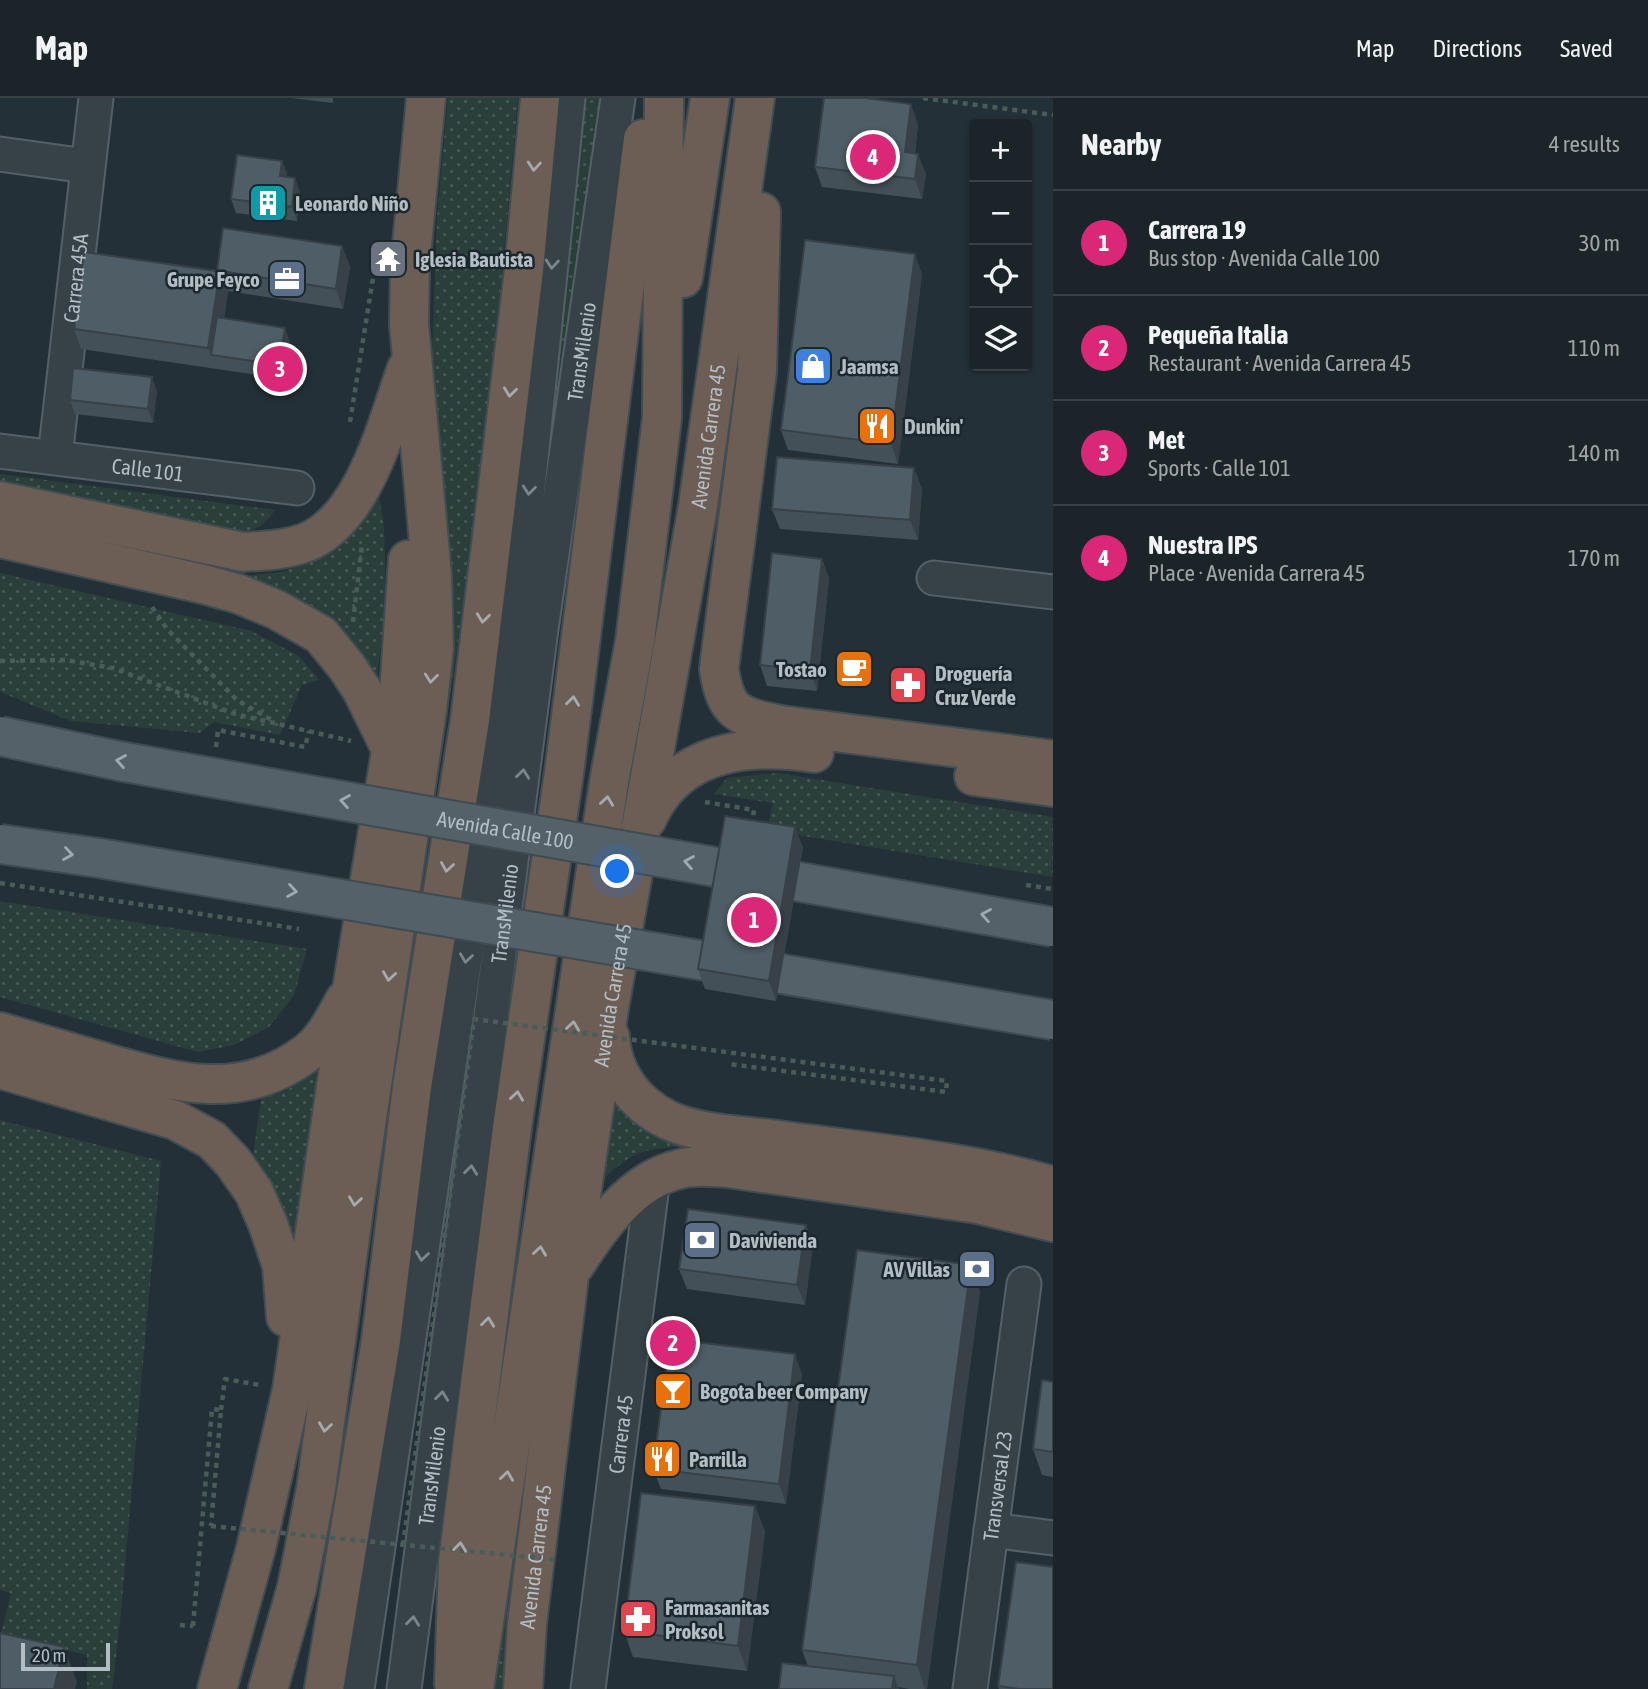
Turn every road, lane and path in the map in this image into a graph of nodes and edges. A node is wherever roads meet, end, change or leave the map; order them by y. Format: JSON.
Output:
{"nodes":[{"id":1,"x":96,"y":98,"type":"edge"},
{"id":2,"x":426,"y":98,"type":"edge"},
{"id":3,"x":540,"y":98,"type":"edge"},
{"id":4,"x":568,"y":98,"type":"edge"},
{"id":5,"x":618,"y":98,"type":"edge"},
{"id":6,"x":649,"y":98,"type":"edge"},
{"id":7,"x":664,"y":98,"type":"edge"},
{"id":8,"x":710,"y":98,"type":"edge"},
{"id":9,"x":757,"y":98,"type":"edge"},
{"id":10,"x":923,"y":98,"type":"edge"},
{"id":11,"x":1053,"y":115,"type":"edge"},
{"id":12,"x":0,"y":154,"type":"edge"},
{"id":13,"x":86,"y":166,"type":"junction"},
{"id":14,"x":375,"y":262,"type":"dead end"},
{"id":15,"x":412,"y":355,"type":"junction"},
{"id":16,"x":416,"y":415,"type":"junction"},
{"id":17,"x":662,"y":418,"type":"junction"},
{"id":18,"x":347,"y":435,"type":"dead end"},
{"id":19,"x":0,"y":450,"type":"edge"},
{"id":20,"x":55,"y":457,"type":"junction"},
{"id":21,"x":297,"y":488,"type":"dead end"},
{"id":22,"x":0,"y":501,"type":"edge"},
{"id":23,"x":0,"y":538,"type":"edge"},
{"id":24,"x":362,"y":539,"type":"dead end"},
{"id":25,"x":934,"y":578,"type":"dead end"},
{"id":26,"x":1053,"y":592,"type":"edge"},
{"id":27,"x":149,"y":601,"type":"dead end"},
{"id":28,"x":352,"y":628,"type":"dead end"},
{"id":29,"x":0,"y":661,"type":"edge"},
{"id":30,"x":278,"y":724,"type":"junction"},
{"id":31,"x":309,"y":732,"type":"junction"},
{"id":32,"x":0,"y":736,"type":"edge"},
{"id":33,"x":375,"y":747,"type":"junction"},
{"id":34,"x":215,"y":752,"type":"dead end"},
{"id":35,"x":1053,"y":760,"type":"edge"},
{"id":36,"x":1053,"y":788,"type":"edge"},
{"id":37,"x":698,"y":800,"type":"dead end"},
{"id":38,"x":751,"y":830,"type":"edge"},
{"id":39,"x":639,"y":840,"type":"junction"},
{"id":40,"x":0,"y":844,"type":"edge"},
{"id":41,"x":1053,"y":927,"type":"edge"},
{"id":42,"x":355,"y":983,"type":"junction"},
{"id":43,"x":609,"y":1008,"type":"junction"},
{"id":44,"x":1053,"y":1020,"type":"edge"},
{"id":45,"x":0,"y":1032,"type":"edge"},
{"id":46,"x":729,"y":1064,"type":"dead end"},
{"id":47,"x":0,"y":1069,"type":"edge"},
{"id":48,"x":653,"y":1178,"type":"junction"},
{"id":49,"x":1053,"y":1186,"type":"edge"},
{"id":50,"x":1053,"y":1222,"type":"edge"},
{"id":51,"x":569,"y":1276,"type":"junction"},
{"id":52,"x":1024,"y":1284,"type":"dead end"},
{"id":53,"x":225,"y":1379,"type":"dead end"},
{"id":54,"x":292,"y":1390,"type":"junction"},
{"id":55,"x":221,"y":1410,"type":"junction"},
{"id":56,"x":991,"y":1530,"type":"junction"},
{"id":57,"x":1053,"y":1538,"type":"edge"},
{"id":58,"x":403,"y":1545,"type":"junction"},
{"id":59,"x":559,"y":1560,"type":"dead end"},
{"id":60,"x":193,"y":1626,"type":"dead end"},
{"id":61,"x":217,"y":1689,"type":"edge"},
{"id":62,"x":268,"y":1689,"type":"edge"},
{"id":63,"x":324,"y":1689,"type":"edge"},
{"id":64,"x":358,"y":1689,"type":"edge"},
{"id":65,"x":404,"y":1689,"type":"edge"},
{"id":66,"x":454,"y":1689,"type":"edge"},
{"id":67,"x":474,"y":1689,"type":"edge"},
{"id":68,"x":523,"y":1689,"type":"edge"},
{"id":69,"x":588,"y":1689,"type":"edge"},
{"id":70,"x":970,"y":1689,"type":"edge"}],
"edges":[{"from":1,"to":13,"type":"street","name":"Carrera 45A"},
{"from":2,"to":15,"type":"highway"},
{"from":3,"to":63,"type":"highway","one_way":true},
{"from":4,"to":64,"type":"street","name":"TransMilenio","one_way":true},
{"from":65,"to":5,"type":"street","name":"TransMilenio","one_way":true},
{"from":66,"to":6,"type":"highway","one_way":true},
{"from":7,"to":17,"type":"highway","name":"Avenida Carrera 45"},
{"from":8,"to":17,"type":"highway"},
{"from":9,"to":35,"type":"highway"},
{"from":9,"to":39,"type":"highway","name":"Avenida Carrera 45"},
{"from":10,"to":11,"type":"path"},
{"from":12,"to":13,"type":"street"},
{"from":13,"to":20,"type":"street","name":"Carrera 45A"},
{"from":14,"to":18,"type":"path"},
{"from":15,"to":16,"type":"highway"},
{"from":15,"to":22,"type":"highway"},
{"from":16,"to":33,"type":"highway"},
{"from":16,"to":62,"type":"highway","one_way":true},
{"from":67,"to":17,"type":"highway","name":"Avenida Carrera 45","one_way":true},
{"from":19,"to":20,"type":"street","name":"Calle 101"},
{"from":20,"to":21,"type":"street","name":"Calle 101"},
{"from":23,"to":33,"type":"highway"},
{"from":24,"to":28,"type":"path"},
{"from":25,"to":26,"type":"street"},
{"from":27,"to":30,"type":"path"},
{"from":29,"to":30,"type":"path"},
{"from":30,"to":31,"type":"path"},
{"from":31,"to":33,"type":"path"},
{"from":31,"to":34,"type":"path"},
{"from":41,"to":32,"type":"main road","name":"Avenida Calle 100","one_way":true,"bridge":true},
{"from":33,"to":42,"type":"highway"},
{"from":36,"to":39,"type":"highway"},
{"from":37,"to":38,"type":"path"},
{"from":39,"to":43,"type":"highway","name":"Avenida Carrera 45"},
{"from":40,"to":44,"type":"main road","one_way":true,"bridge":true},
{"from":42,"to":45,"type":"highway"},
{"from":42,"to":54,"type":"highway"},
{"from":43,"to":49,"type":"highway"},
{"from":43,"to":51,"type":"highway","name":"Avenida Carrera 45"},
{"from":46,"to":58,"type":"path","bridge":true},
{"from":47,"to":54,"type":"highway"},
{"from":48,"to":50,"type":"highway"},
{"from":48,"to":51,"type":"highway"},
{"from":48,"to":69,"type":"street","name":"Carrera 45"},
{"from":51,"to":68,"type":"highway","name":"Avenida Carrera 45"},
{"from":52,"to":56,"type":"street","name":"Transversal 23"},
{"from":53,"to":55,"type":"path"},
{"from":54,"to":61,"type":"highway"},
{"from":55,"to":58,"type":"path","bridge":true},
{"from":55,"to":60,"type":"path"},
{"from":56,"to":57,"type":"street"},
{"from":56,"to":70,"type":"street","name":"Transversal 23"},
{"from":58,"to":59,"type":"path","bridge":true}]}
